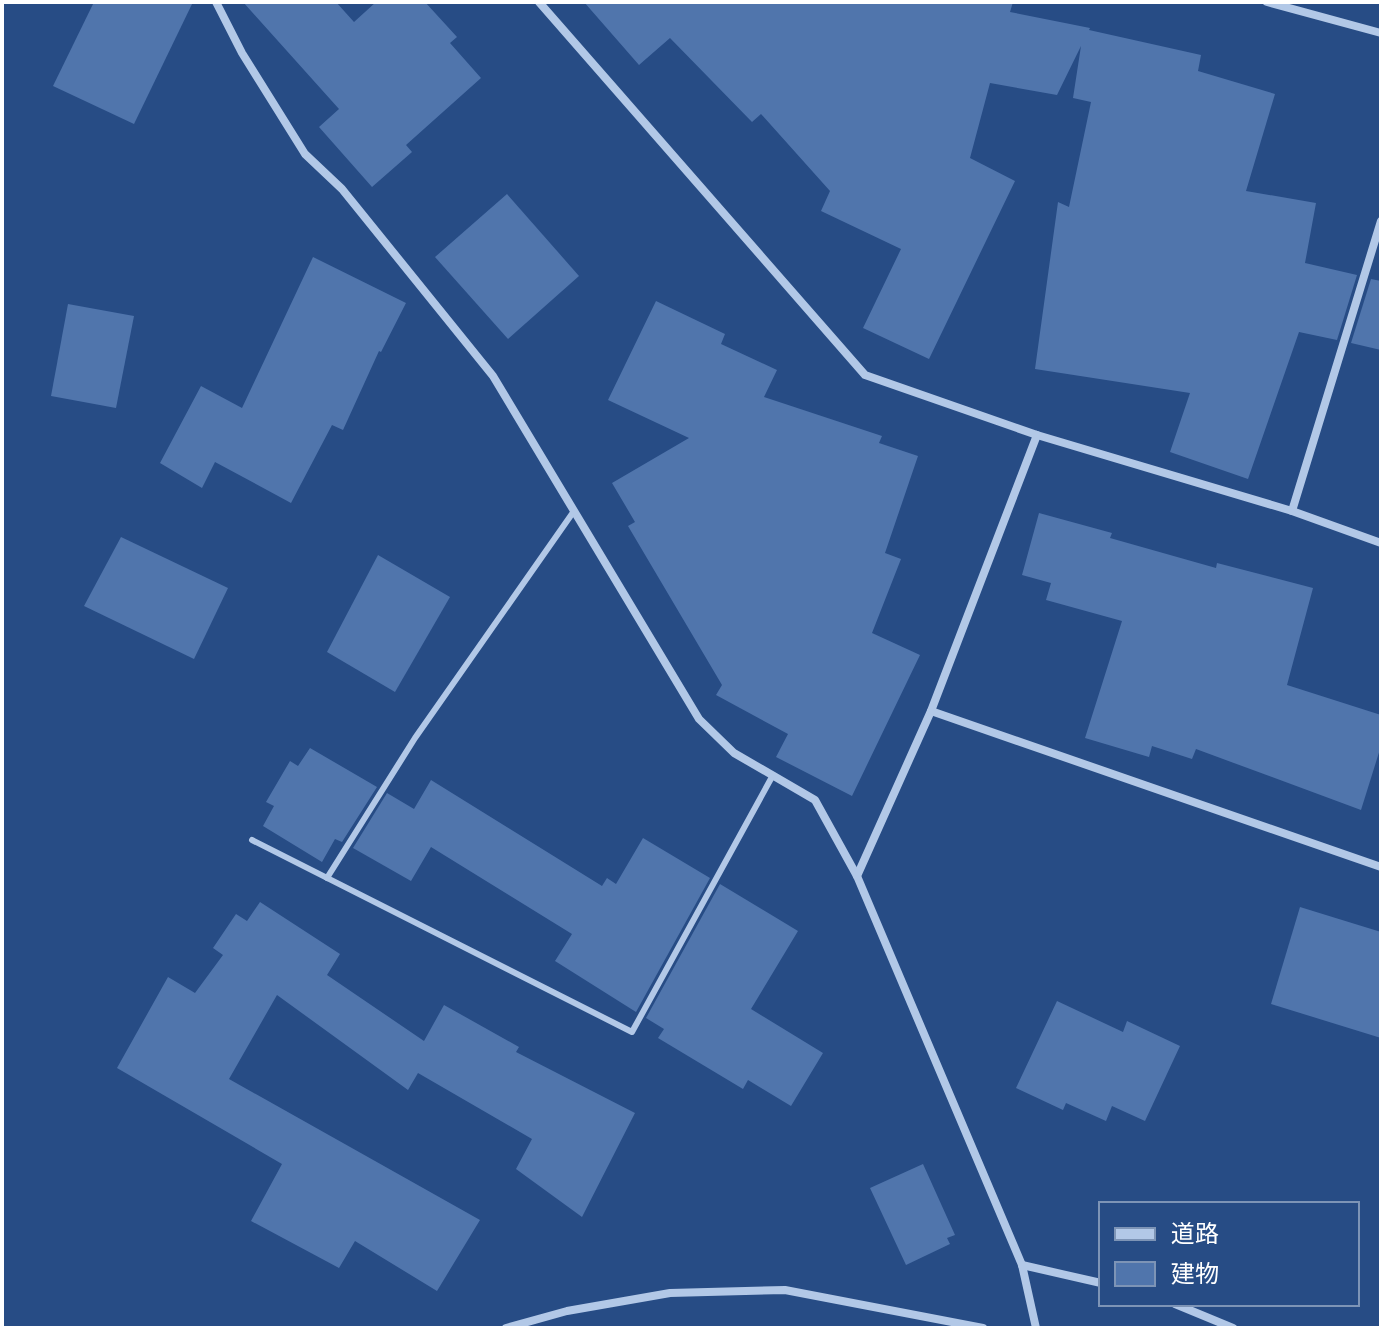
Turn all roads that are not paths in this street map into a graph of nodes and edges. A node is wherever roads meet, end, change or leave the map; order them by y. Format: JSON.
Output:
{"nodes":[{"id":1,"x":216,"y":2,"type":"edge"},
{"id":2,"x":539,"y":2,"type":"edge"},
{"id":3,"x":1267,"y":2,"type":"edge"},
{"id":4,"x":1381,"y":33,"type":"edge"},
{"id":5,"x":1381,"y":221,"type":"edge"},
{"id":6,"x":1037,"y":435,"type":"junction"},
{"id":7,"x":574,"y":511,"type":"junction"},
{"id":8,"x":1292,"y":511,"type":"junction"},
{"id":9,"x":1381,"y":543,"type":"edge"},
{"id":10,"x":931,"y":711,"type":"junction"},
{"id":11,"x":773,"y":775,"type":"junction"},
{"id":12,"x":252,"y":840,"type":"dead end"},
{"id":13,"x":1381,"y":867,"type":"edge"},
{"id":14,"x":857,"y":876,"type":"junction"},
{"id":15,"x":327,"y":878,"type":"junction"},
{"id":16,"x":1022,"y":1265,"type":"junction"},
{"id":17,"x":1099,"y":1283,"type":"edge"},
{"id":18,"x":1180,"y":1306,"type":"edge"},
{"id":19,"x":506,"y":1328,"type":"edge"},
{"id":20,"x":983,"y":1328,"type":"edge"},
{"id":21,"x":1036,"y":1328,"type":"edge"},
{"id":22,"x":1233,"y":1328,"type":"edge"}],
"edges":[{"from":1,"to":7,"type":"street"},
{"from":2,"to":6,"type":"street"},
{"from":3,"to":4,"type":"street"},
{"from":5,"to":8,"type":"street"},
{"from":6,"to":8,"type":"street"},
{"from":6,"to":10,"type":"street"},
{"from":7,"to":11,"type":"street"},
{"from":7,"to":15,"type":"lane"},
{"from":8,"to":9,"type":"street"},
{"from":10,"to":13,"type":"street"},
{"from":10,"to":14,"type":"street"},
{"from":11,"to":14,"type":"street"},
{"from":11,"to":15,"type":"lane"},
{"from":12,"to":15,"type":"lane"},
{"from":14,"to":16,"type":"street"},
{"from":16,"to":17,"type":"street"},
{"from":16,"to":21,"type":"street"},
{"from":18,"to":22,"type":"street"},
{"from":19,"to":20,"type":"street"}]}
